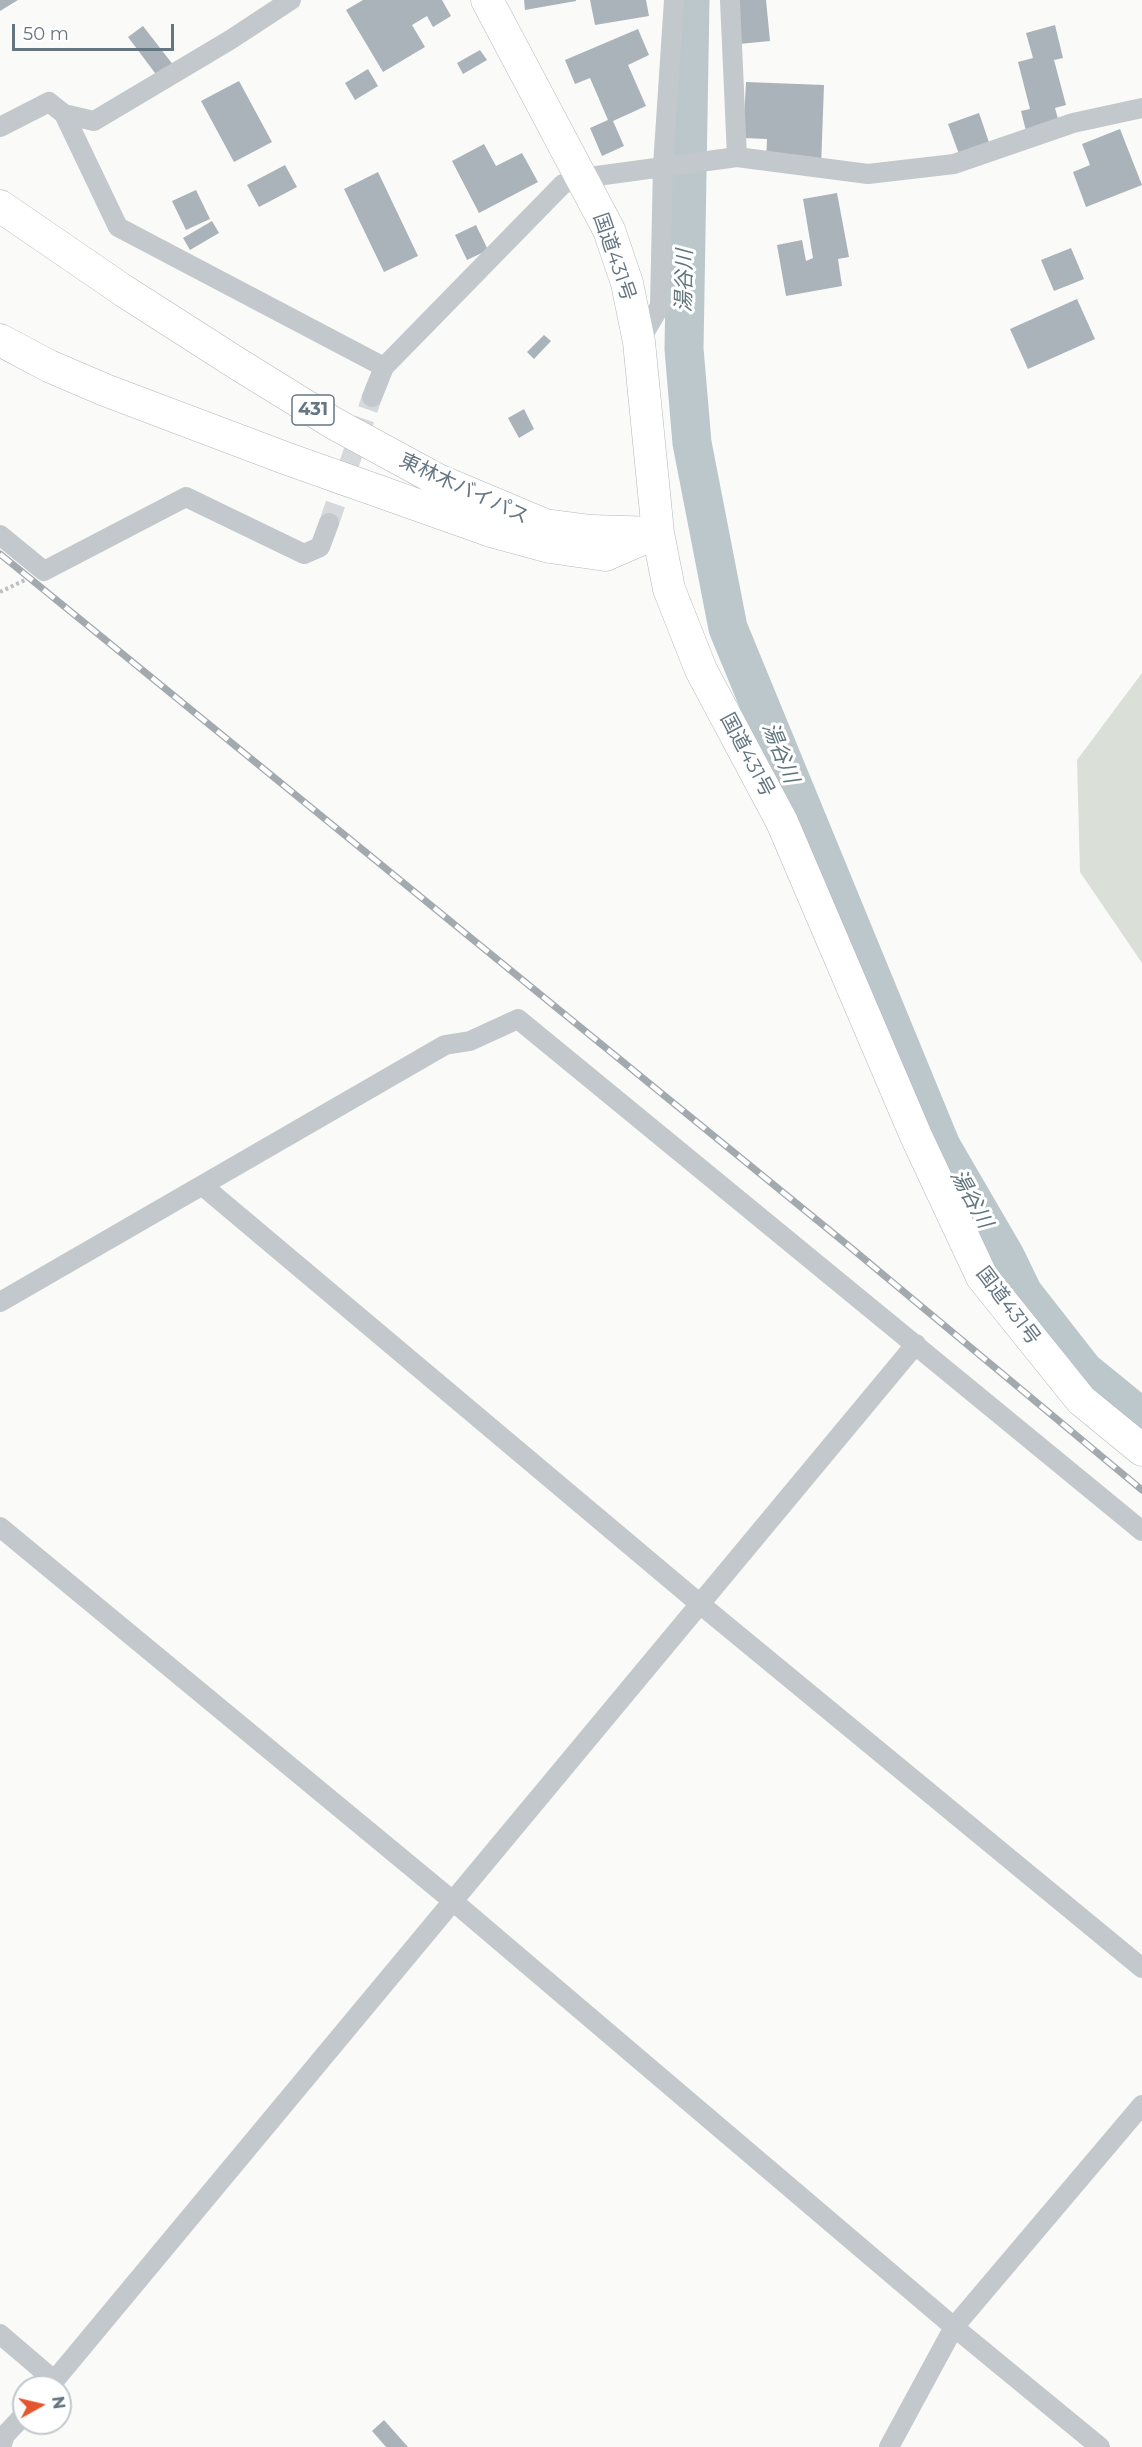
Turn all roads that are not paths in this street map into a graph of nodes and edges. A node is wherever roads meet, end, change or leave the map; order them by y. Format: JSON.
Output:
{"nodes":[{"id":1,"x":291,"y":0,"type":"edge"},
{"id":2,"x":487,"y":0,"type":"edge"},
{"id":3,"x":674,"y":0,"type":"edge"},
{"id":4,"x":730,"y":0,"type":"edge"},
{"id":5,"x":1142,"y":108,"type":"edge"},
{"id":6,"x":64,"y":114,"type":"junction"},
{"id":7,"x":0,"y":127,"type":"edge"},
{"id":8,"x":737,"y":157,"type":"junction"},
{"id":9,"x":663,"y":166,"type":"junction"},
{"id":10,"x":582,"y":178,"type":"junction"},
{"id":11,"x":0,"y":206,"type":"edge"},
{"id":12,"x":0,"y":340,"type":"edge"},
{"id":13,"x":639,"y":342,"type":"junction"},
{"id":14,"x":384,"y":367,"type":"junction"},
{"id":15,"x":372,"y":397,"type":"tunnel mouth"},
{"id":16,"x":329,"y":523,"type":"tunnel mouth"},
{"id":17,"x":658,"y":532,"type":"junction"},
{"id":18,"x":0,"y":535,"type":"edge"},
{"id":19,"x":203,"y":1186,"type":"junction"},
{"id":20,"x":0,"y":1302,"type":"edge"},
{"id":21,"x":916,"y":1344,"type":"junction"},
{"id":22,"x":1142,"y":1450,"type":"edge"},
{"id":23,"x":0,"y":1527,"type":"edge"},
{"id":24,"x":1142,"y":1531,"type":"edge"},
{"id":25,"x":700,"y":1604,"type":"junction"},
{"id":26,"x":454,"y":1902,"type":"junction"},
{"id":27,"x":1142,"y":1968,"type":"edge"},
{"id":28,"x":1142,"y":2105,"type":"edge"},
{"id":29,"x":954,"y":2327,"type":"junction"},
{"id":30,"x":0,"y":2334,"type":"edge"},
{"id":31,"x":43,"y":2375,"type":"edge"},
{"id":32,"x":60,"y":2375,"type":"edge"},
{"id":33,"x":12,"y":2428,"type":"edge"},
{"id":34,"x":1,"y":2447,"type":"edge"},
{"id":35,"x":889,"y":2447,"type":"edge"},
{"id":36,"x":1100,"y":2447,"type":"edge"}],
"edges":[{"from":1,"to":6,"type":"street"},
{"from":2,"to":10,"type":"highway","name":"国道431号"},
{"from":3,"to":9,"type":"street"},
{"from":4,"to":8,"type":"street"},
{"from":5,"to":8,"type":"street"},
{"from":6,"to":7,"type":"street"},
{"from":6,"to":14,"type":"street"},
{"from":8,"to":9,"type":"street"},
{"from":9,"to":10,"type":"street"},
{"from":9,"to":13,"type":"street"},
{"from":10,"to":13,"type":"highway","name":"国道431号"},
{"from":10,"to":14,"type":"street"},
{"from":11,"to":17,"type":"highway","name":"東林木バイパス","number":"431"},
{"from":12,"to":17,"type":"highway","name":"東林木バイパス"},
{"from":13,"to":17,"type":"highway","name":"国道431号"},
{"from":14,"to":15,"type":"street"},
{"from":16,"to":18,"type":"street"},
{"from":17,"to":22,"type":"highway","name":"国道431号"},
{"from":19,"to":20,"type":"street"},
{"from":19,"to":21,"type":"street"},
{"from":19,"to":25,"type":"street"},
{"from":21,"to":24,"type":"street"},
{"from":21,"to":25,"type":"street"},
{"from":23,"to":26,"type":"street"},
{"from":25,"to":26,"type":"street"},
{"from":25,"to":27,"type":"street"},
{"from":26,"to":29,"type":"street"},
{"from":26,"to":32,"type":"street"},
{"from":28,"to":29,"type":"street"},
{"from":29,"to":35,"type":"street"},
{"from":29,"to":36,"type":"street"},
{"from":30,"to":31,"type":"street"},
{"from":33,"to":34,"type":"street"}]}
